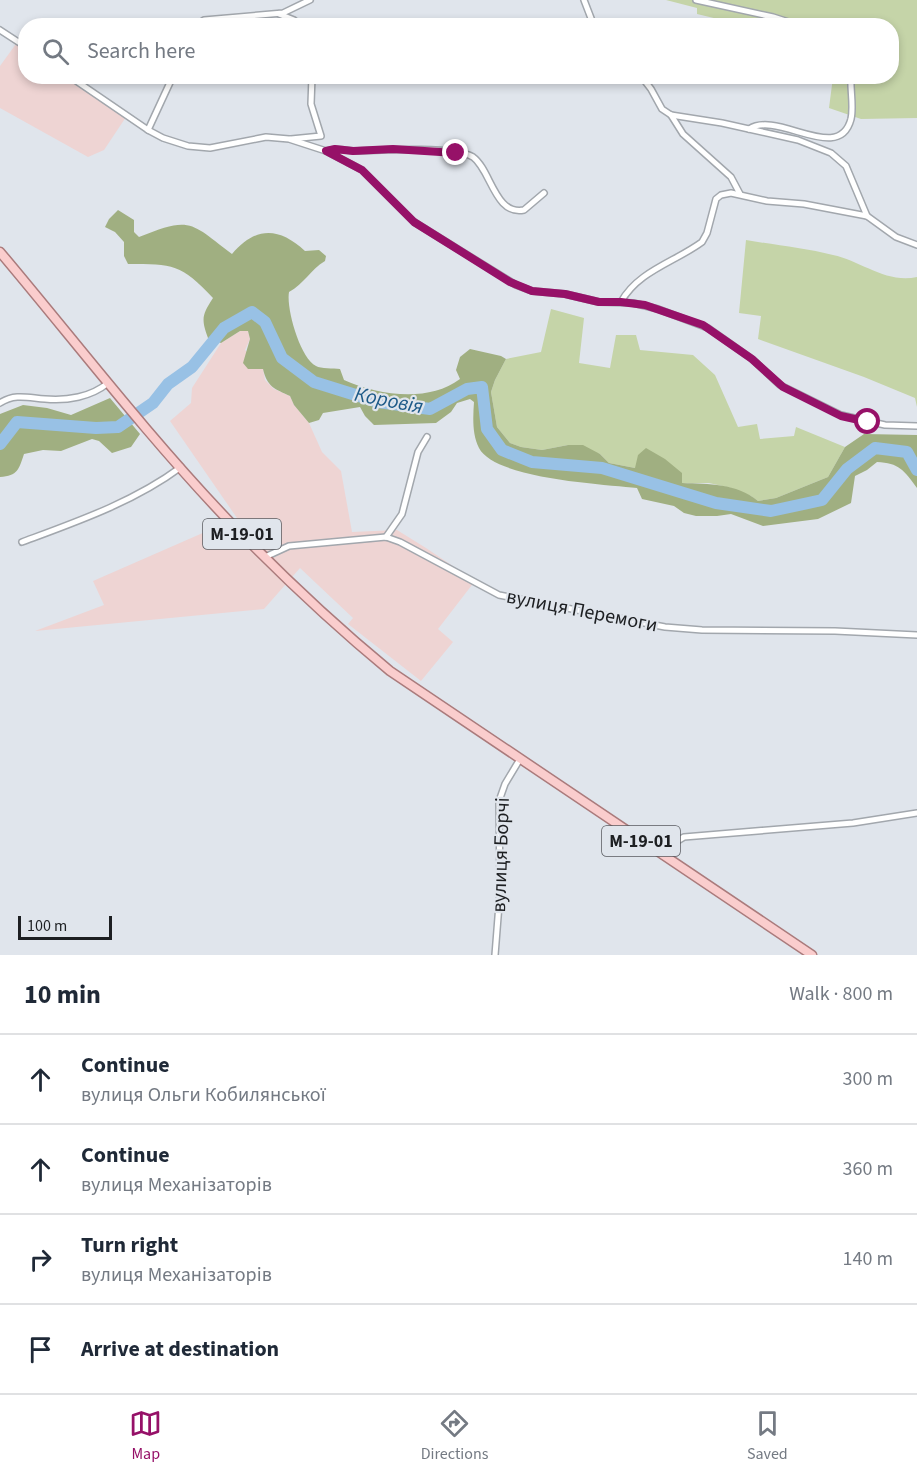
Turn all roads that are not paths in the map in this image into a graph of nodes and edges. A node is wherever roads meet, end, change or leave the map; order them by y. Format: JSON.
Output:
{"nodes":[{"id":1,"x":310,"y":0,"type":"edge"},
{"id":2,"x":584,"y":0,"type":"edge"},
{"id":3,"x":696,"y":0,"type":"edge"},
{"id":4,"x":279,"y":14,"type":"junction"},
{"id":5,"x":232,"y":18,"type":"edge"},
{"id":6,"x":289,"y":18,"type":"edge"},
{"id":7,"x":591,"y":18,"type":"edge"},
{"id":8,"x":776,"y":18,"type":"edge"},
{"id":9,"x":0,"y":30,"type":"edge"},
{"id":10,"x":18,"y":42,"type":"edge"},
{"id":11,"x":81,"y":84,"type":"edge"},
{"id":12,"x":169,"y":84,"type":"edge"},
{"id":13,"x":312,"y":84,"type":"edge"},
{"id":14,"x":647,"y":84,"type":"edge"},
{"id":15,"x":850,"y":84,"type":"edge"},
{"id":16,"x":671,"y":115,"type":"junction"},
{"id":17,"x":749,"y":129,"type":"junction"},
{"id":18,"x":148,"y":130,"type":"junction"},
{"id":19,"x":289,"y":139,"type":"junction"},
{"id":20,"x":326,"y":151,"type":"junction"},
{"id":21,"x":544,"y":193,"type":"dead end"},
{"id":22,"x":740,"y":194,"type":"junction"},
{"id":23,"x":867,"y":216,"type":"junction"},
{"id":24,"x":917,"y":245,"type":"edge"},
{"id":25,"x":0,"y":252,"type":"edge"},
{"id":26,"x":621,"y":302,"type":"junction"},
{"id":27,"x":108,"y":383,"type":"junction"},
{"id":28,"x":0,"y":403,"type":"edge"},
{"id":29,"x":917,"y":426,"type":"edge"},
{"id":30,"x":427,"y":437,"type":"dead end"},
{"id":31,"x":181,"y":467,"type":"junction"},
{"id":32,"x":386,"y":537,"type":"junction"},
{"id":33,"x":22,"y":542,"type":"dead end"},
{"id":34,"x":265,"y":557,"type":"junction"},
{"id":35,"x":917,"y":635,"type":"edge"},
{"id":36,"x":520,"y":759,"type":"junction"},
{"id":37,"x":917,"y":813,"type":"edge"},
{"id":38,"x":663,"y":856,"type":"junction"},
{"id":39,"x":495,"y":955,"type":"edge"},
{"id":40,"x":812,"y":955,"type":"edge"}],
"edges":[{"from":1,"to":4,"type":"street"},
{"from":2,"to":7,"type":"street"},
{"from":3,"to":8,"type":"street"},
{"from":4,"to":5,"type":"street"},
{"from":4,"to":6,"type":"street"},
{"from":9,"to":10,"type":"street"},
{"from":11,"to":18,"type":"street"},
{"from":12,"to":18,"type":"street"},
{"from":13,"to":19,"type":"street"},
{"from":14,"to":16,"type":"street"},
{"from":15,"to":17,"type":"street"},
{"from":16,"to":17,"type":"street"},
{"from":16,"to":22,"type":"street"},
{"from":17,"to":23,"type":"street"},
{"from":18,"to":19,"type":"street"},
{"from":19,"to":20,"type":"street"},
{"from":20,"to":21,"type":"street"},
{"from":20,"to":26,"type":"street"},
{"from":22,"to":23,"type":"street"},
{"from":22,"to":26,"type":"street"},
{"from":23,"to":24,"type":"street"},
{"from":25,"to":27,"type":"main road","number":"М-19-01"},
{"from":26,"to":29,"type":"street"},
{"from":27,"to":28,"type":"street"},
{"from":27,"to":31,"type":"main road","number":"М-19-01"},
{"from":30,"to":32,"type":"street"},
{"from":31,"to":33,"type":"street"},
{"from":31,"to":34,"type":"main road","number":"М-19-01"},
{"from":32,"to":34,"type":"street","name":"вулиця Перемоги"},
{"from":32,"to":35,"type":"street","name":"вулиця Перемоги"},
{"from":34,"to":36,"type":"main road","number":"М-19-01"},
{"from":36,"to":38,"type":"main road","number":"М-19-01"},
{"from":36,"to":39,"type":"street","name":"вулиця Борчі"},
{"from":37,"to":38,"type":"street"},
{"from":38,"to":40,"type":"main road","number":"М-19-01"}]}
